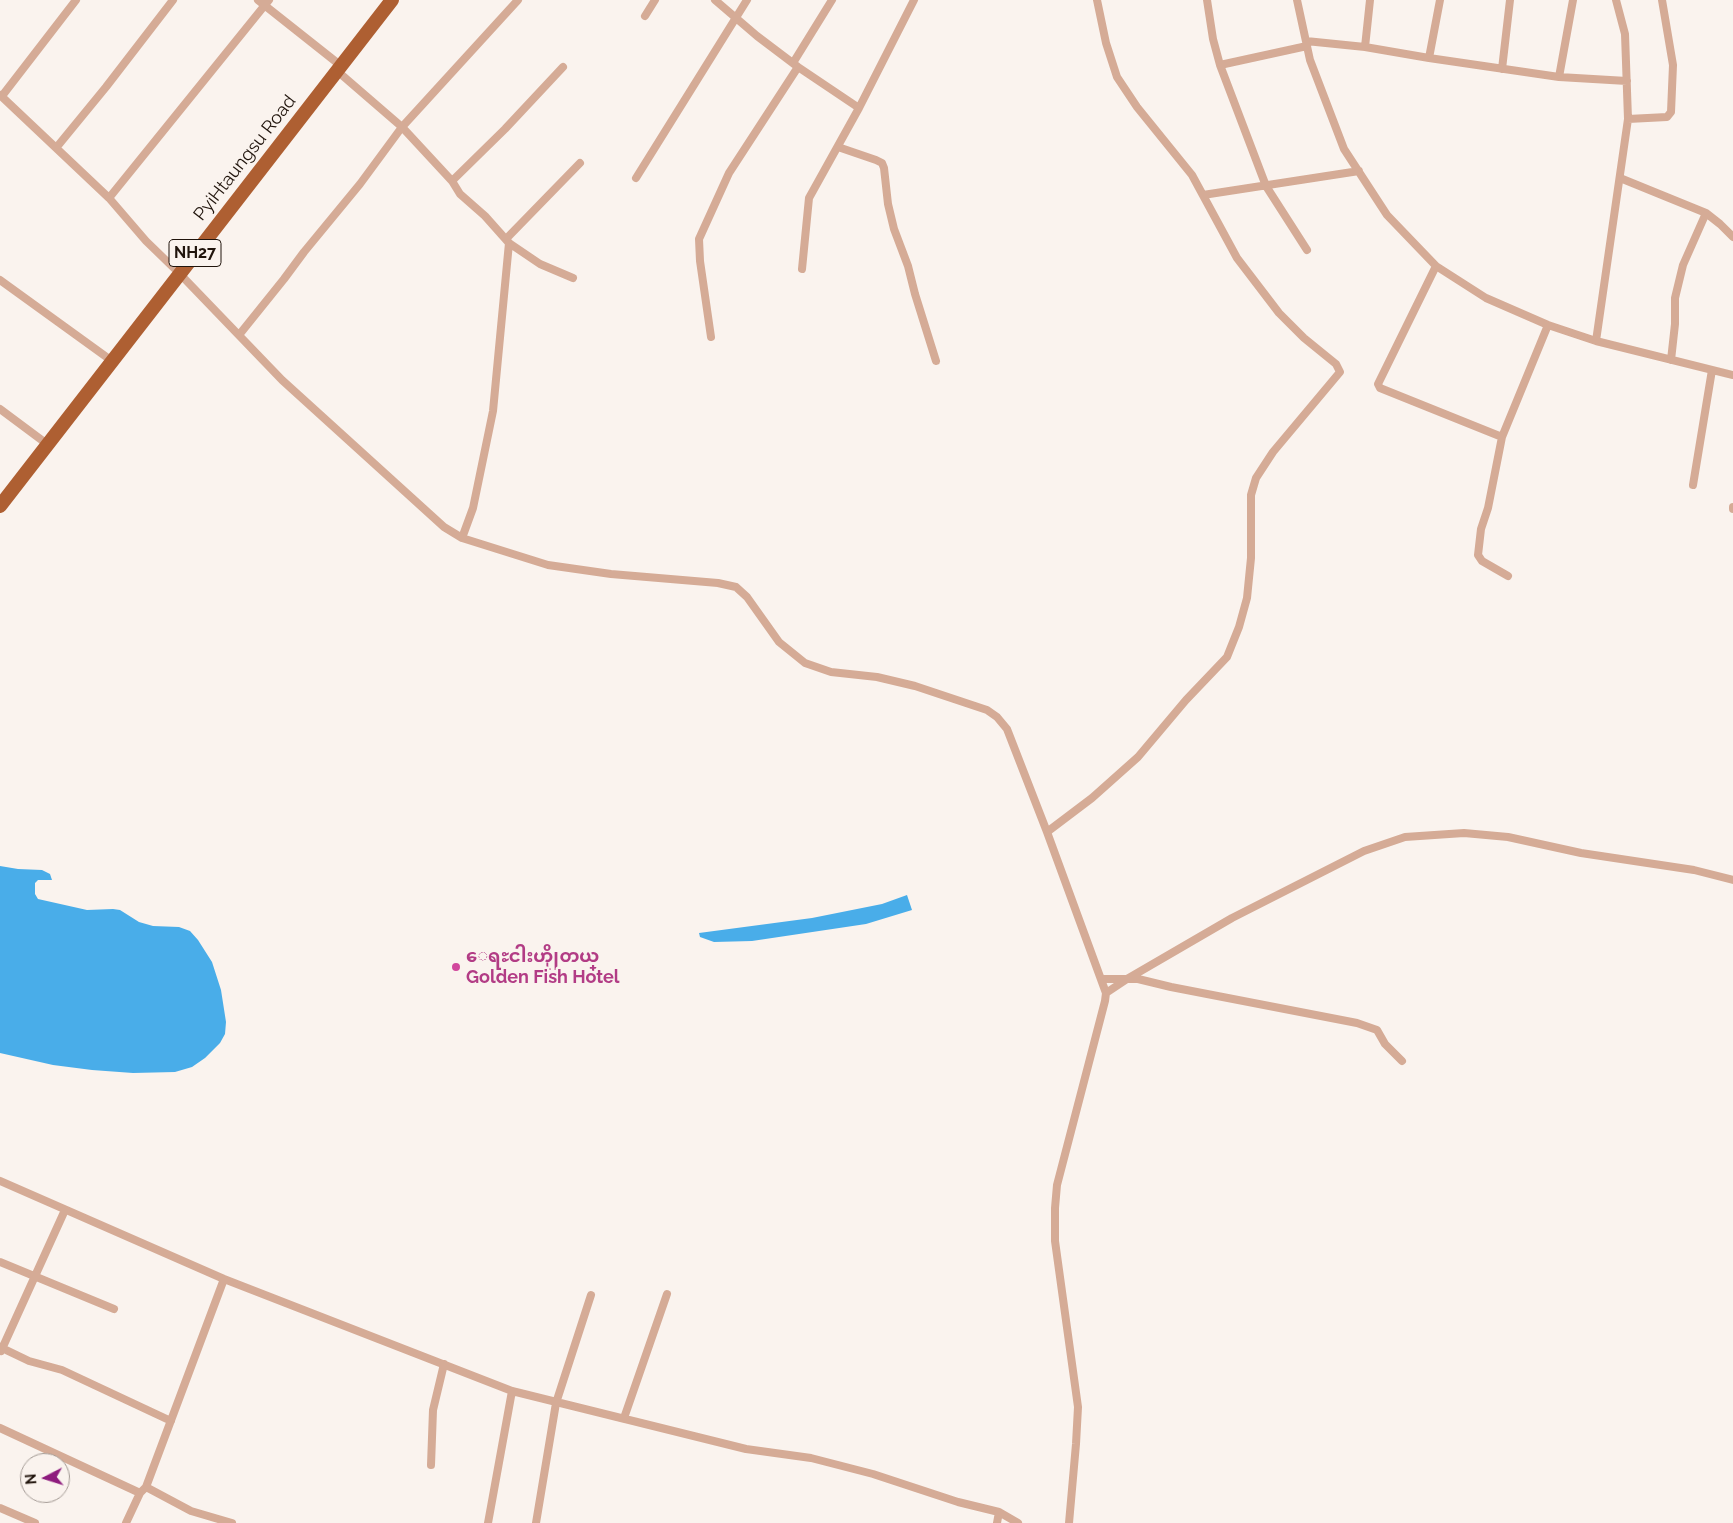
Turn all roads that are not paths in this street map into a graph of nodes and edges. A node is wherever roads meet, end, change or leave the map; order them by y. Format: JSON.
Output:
{"nodes":[{"id":1,"x":76,"y":0,"type":"edge"},
{"id":2,"x":173,"y":0,"type":"edge"},
{"id":3,"x":392,"y":0,"type":"edge"},
{"id":4,"x":518,"y":0,"type":"edge"},
{"id":5,"x":656,"y":0,"type":"edge"},
{"id":6,"x":714,"y":0,"type":"edge"},
{"id":7,"x":747,"y":0,"type":"edge"},
{"id":8,"x":832,"y":0,"type":"edge"},
{"id":9,"x":914,"y":0,"type":"edge"},
{"id":10,"x":1097,"y":0,"type":"edge"},
{"id":11,"x":1207,"y":0,"type":"edge"},
{"id":12,"x":1297,"y":0,"type":"edge"},
{"id":13,"x":1370,"y":0,"type":"edge"},
{"id":14,"x":1440,"y":0,"type":"edge"},
{"id":15,"x":1510,"y":0,"type":"edge"},
{"id":16,"x":1573,"y":0,"type":"edge"},
{"id":17,"x":1616,"y":0,"type":"edge"},
{"id":18,"x":1662,"y":0,"type":"edge"},
{"id":19,"x":264,"y":2,"type":"edge"},
{"id":20,"x":646,"y":16,"type":"dead end"},
{"id":21,"x":736,"y":18,"type":"junction"},
{"id":22,"x":1307,"y":44,"type":"junction"},
{"id":23,"x":1365,"y":47,"type":"junction"},
{"id":24,"x":1429,"y":58,"type":"junction"},
{"id":25,"x":796,"y":65,"type":"junction"},
{"id":26,"x":1220,"y":65,"type":"junction"},
{"id":27,"x":338,"y":68,"type":"junction"},
{"id":28,"x":564,"y":68,"type":"dead end"},
{"id":29,"x":1502,"y":69,"type":"junction"},
{"id":30,"x":1559,"y":76,"type":"junction"},
{"id":31,"x":1627,"y":82,"type":"junction"},
{"id":32,"x":1,"y":95,"type":"edge"},
{"id":33,"x":859,"y":108,"type":"junction"},
{"id":34,"x":1628,"y":119,"type":"junction"},
{"id":35,"x":402,"y":127,"type":"junction"},
{"id":36,"x":838,"y":146,"type":"junction"},
{"id":37,"x":56,"y":148,"type":"junction"},
{"id":38,"x":580,"y":163,"type":"dead end"},
{"id":39,"x":1359,"y":171,"type":"junction"},
{"id":40,"x":636,"y":178,"type":"dead end"},
{"id":41,"x":1620,"y":178,"type":"junction"},
{"id":42,"x":452,"y":181,"type":"junction"},
{"id":43,"x":1266,"y":186,"type":"junction"},
{"id":44,"x":1203,"y":195,"type":"junction"},
{"id":45,"x":109,"y":198,"type":"junction"},
{"id":46,"x":1706,"y":213,"type":"junction"},
{"id":47,"x":1733,"y":237,"type":"edge"},
{"id":48,"x":508,"y":241,"type":"junction"},
{"id":49,"x":1307,"y":250,"type":"dead end"},
{"id":50,"x":1436,"y":266,"type":"junction"},
{"id":51,"x":802,"y":269,"type":"dead end"},
{"id":52,"x":179,"y":274,"type":"junction"},
{"id":53,"x":574,"y":278,"type":"dead end"},
{"id":54,"x":0,"y":280,"type":"edge"},
{"id":55,"x":1548,"y":325,"type":"junction"},
{"id":56,"x":239,"y":336,"type":"junction"},
{"id":57,"x":711,"y":337,"type":"dead end"},
{"id":58,"x":1596,"y":342,"type":"junction"},
{"id":59,"x":112,"y":360,"type":"junction"},
{"id":60,"x":1671,"y":360,"type":"junction"},
{"id":61,"x":936,"y":361,"type":"dead end"},
{"id":62,"x":1712,"y":370,"type":"junction"},
{"id":63,"x":1733,"y":375,"type":"edge"},
{"id":64,"x":0,"y":409,"type":"edge"},
{"id":65,"x":1502,"y":437,"type":"junction"},
{"id":66,"x":47,"y":444,"type":"junction"},
{"id":67,"x":1693,"y":486,"type":"dead end"},
{"id":68,"x":0,"y":506,"type":"edge"},
{"id":69,"x":462,"y":538,"type":"junction"},
{"id":70,"x":1508,"y":576,"type":"dead end"},
{"id":71,"x":1047,"y":832,"type":"junction"},
{"id":72,"x":1733,"y":880,"type":"edge"},
{"id":73,"x":1101,"y":979,"type":"junction"},
{"id":74,"x":1127,"y":979,"type":"junction"},
{"id":75,"x":1106,"y":993,"type":"junction"},
{"id":76,"x":1402,"y":1061,"type":"dead end"},
{"id":77,"x":0,"y":1181,"type":"edge"},
{"id":78,"x":65,"y":1210,"type":"junction"},
{"id":79,"x":0,"y":1262,"type":"edge"},
{"id":80,"x":34,"y":1278,"type":"junction"},
{"id":81,"x":224,"y":1279,"type":"junction"},
{"id":82,"x":667,"y":1294,"type":"dead end"},
{"id":83,"x":591,"y":1295,"type":"dead end"},
{"id":84,"x":114,"y":1309,"type":"dead end"},
{"id":85,"x":1,"y":1349,"type":"edge"},
{"id":86,"x":444,"y":1364,"type":"junction"},
{"id":87,"x":512,"y":1391,"type":"junction"},
{"id":88,"x":556,"y":1403,"type":"junction"},
{"id":89,"x":624,"y":1418,"type":"junction"},
{"id":90,"x":171,"y":1421,"type":"junction"},
{"id":91,"x":0,"y":1428,"type":"edge"},
{"id":92,"x":431,"y":1465,"type":"dead end"},
{"id":93,"x":143,"y":1490,"type":"junction"},
{"id":94,"x":0,"y":1508,"type":"edge"},
{"id":95,"x":999,"y":1512,"type":"junction"},
{"id":96,"x":35,"y":1523,"type":"edge"},
{"id":97,"x":126,"y":1523,"type":"edge"},
{"id":98,"x":232,"y":1523,"type":"edge"},
{"id":99,"x":488,"y":1523,"type":"edge"},
{"id":100,"x":536,"y":1523,"type":"edge"},
{"id":101,"x":997,"y":1523,"type":"edge"},
{"id":102,"x":1018,"y":1523,"type":"edge"},
{"id":103,"x":1069,"y":1523,"type":"edge"}],
"edges":[{"from":1,"to":32,"type":"street"},
{"from":2,"to":37,"type":"street"},
{"from":3,"to":27,"type":"highway","name":"PyiHtaungsu Road","number":"NH27"},
{"from":4,"to":35,"type":"street"},
{"from":5,"to":20,"type":"street"},
{"from":6,"to":21,"type":"street"},
{"from":7,"to":21,"type":"street"},
{"from":8,"to":25,"type":"street"},
{"from":9,"to":33,"type":"street"},
{"from":10,"to":44,"type":"street"},
{"from":11,"to":26,"type":"street"},
{"from":12,"to":22,"type":"street"},
{"from":13,"to":23,"type":"street"},
{"from":14,"to":24,"type":"street"},
{"from":15,"to":29,"type":"street"},
{"from":16,"to":30,"type":"street"},
{"from":17,"to":31,"type":"street"},
{"from":18,"to":34,"type":"street"},
{"from":19,"to":27,"type":"street"},
{"from":19,"to":45,"type":"street"},
{"from":21,"to":25,"type":"street"},
{"from":21,"to":40,"type":"street"},
{"from":22,"to":23,"type":"street"},
{"from":22,"to":26,"type":"street"},
{"from":22,"to":39,"type":"street"},
{"from":23,"to":24,"type":"street"},
{"from":24,"to":29,"type":"street"},
{"from":25,"to":33,"type":"street"},
{"from":25,"to":57,"type":"street"},
{"from":26,"to":43,"type":"street"},
{"from":27,"to":35,"type":"street"},
{"from":27,"to":52,"type":"highway","name":"PyiHtaungsu Road","number":"NH27"},
{"from":28,"to":42,"type":"street"},
{"from":29,"to":30,"type":"street"},
{"from":30,"to":31,"type":"street"},
{"from":31,"to":34,"type":"street"},
{"from":32,"to":37,"type":"street"},
{"from":33,"to":36,"type":"street"},
{"from":34,"to":41,"type":"street"},
{"from":35,"to":42,"type":"street"},
{"from":35,"to":56,"type":"street"},
{"from":36,"to":51,"type":"street"},
{"from":36,"to":61,"type":"street"},
{"from":37,"to":45,"type":"street"},
{"from":38,"to":48,"type":"street"},
{"from":39,"to":43,"type":"street"},
{"from":39,"to":50,"type":"street"},
{"from":41,"to":46,"type":"street"},
{"from":41,"to":58,"type":"street"},
{"from":42,"to":48,"type":"street"},
{"from":43,"to":44,"type":"street"},
{"from":43,"to":49,"type":"street"},
{"from":44,"to":71,"type":"street"},
{"from":45,"to":52,"type":"street"},
{"from":46,"to":47,"type":"street"},
{"from":46,"to":60,"type":"street"},
{"from":48,"to":53,"type":"street"},
{"from":48,"to":69,"type":"street"},
{"from":50,"to":55,"type":"street"},
{"from":50,"to":65,"type":"street"},
{"from":52,"to":56,"type":"street"},
{"from":52,"to":59,"type":"highway","name":"PyiHtaungsu Road","number":"NH27"},
{"from":54,"to":59,"type":"street"},
{"from":55,"to":58,"type":"street"},
{"from":55,"to":65,"type":"street"},
{"from":56,"to":69,"type":"street"},
{"from":58,"to":60,"type":"street"},
{"from":59,"to":66,"type":"highway","name":"PyiHtaungsu Road","number":"NH27"},
{"from":60,"to":62,"type":"street"},
{"from":62,"to":63,"type":"street"},
{"from":62,"to":67,"type":"street"},
{"from":64,"to":66,"type":"street"},
{"from":65,"to":70,"type":"street"},
{"from":66,"to":68,"type":"highway","name":"PyiHtaungsu Road","number":"NH27"},
{"from":69,"to":71,"type":"street"},
{"from":71,"to":73,"type":"street"},
{"from":72,"to":74,"type":"street"},
{"from":73,"to":74,"type":"street"},
{"from":73,"to":75,"type":"street"},
{"from":74,"to":75,"type":"street"},
{"from":74,"to":76,"type":"street"},
{"from":75,"to":103,"type":"street"},
{"from":77,"to":78,"type":"street"},
{"from":78,"to":80,"type":"street"},
{"from":78,"to":81,"type":"street"},
{"from":79,"to":80,"type":"street"},
{"from":80,"to":84,"type":"street"},
{"from":80,"to":85,"type":"street"},
{"from":81,"to":86,"type":"street"},
{"from":81,"to":90,"type":"street"},
{"from":82,"to":89,"type":"street"},
{"from":83,"to":88,"type":"street"},
{"from":85,"to":90,"type":"street"},
{"from":86,"to":87,"type":"street"},
{"from":86,"to":92,"type":"street"},
{"from":87,"to":88,"type":"street"},
{"from":87,"to":99,"type":"street"},
{"from":88,"to":89,"type":"street"},
{"from":88,"to":100,"type":"street"},
{"from":89,"to":95,"type":"street"},
{"from":90,"to":93,"type":"street"},
{"from":91,"to":93,"type":"street"},
{"from":93,"to":97,"type":"street"},
{"from":93,"to":98,"type":"street"},
{"from":94,"to":96,"type":"street"},
{"from":95,"to":101,"type":"street"},
{"from":95,"to":102,"type":"street"}]}
